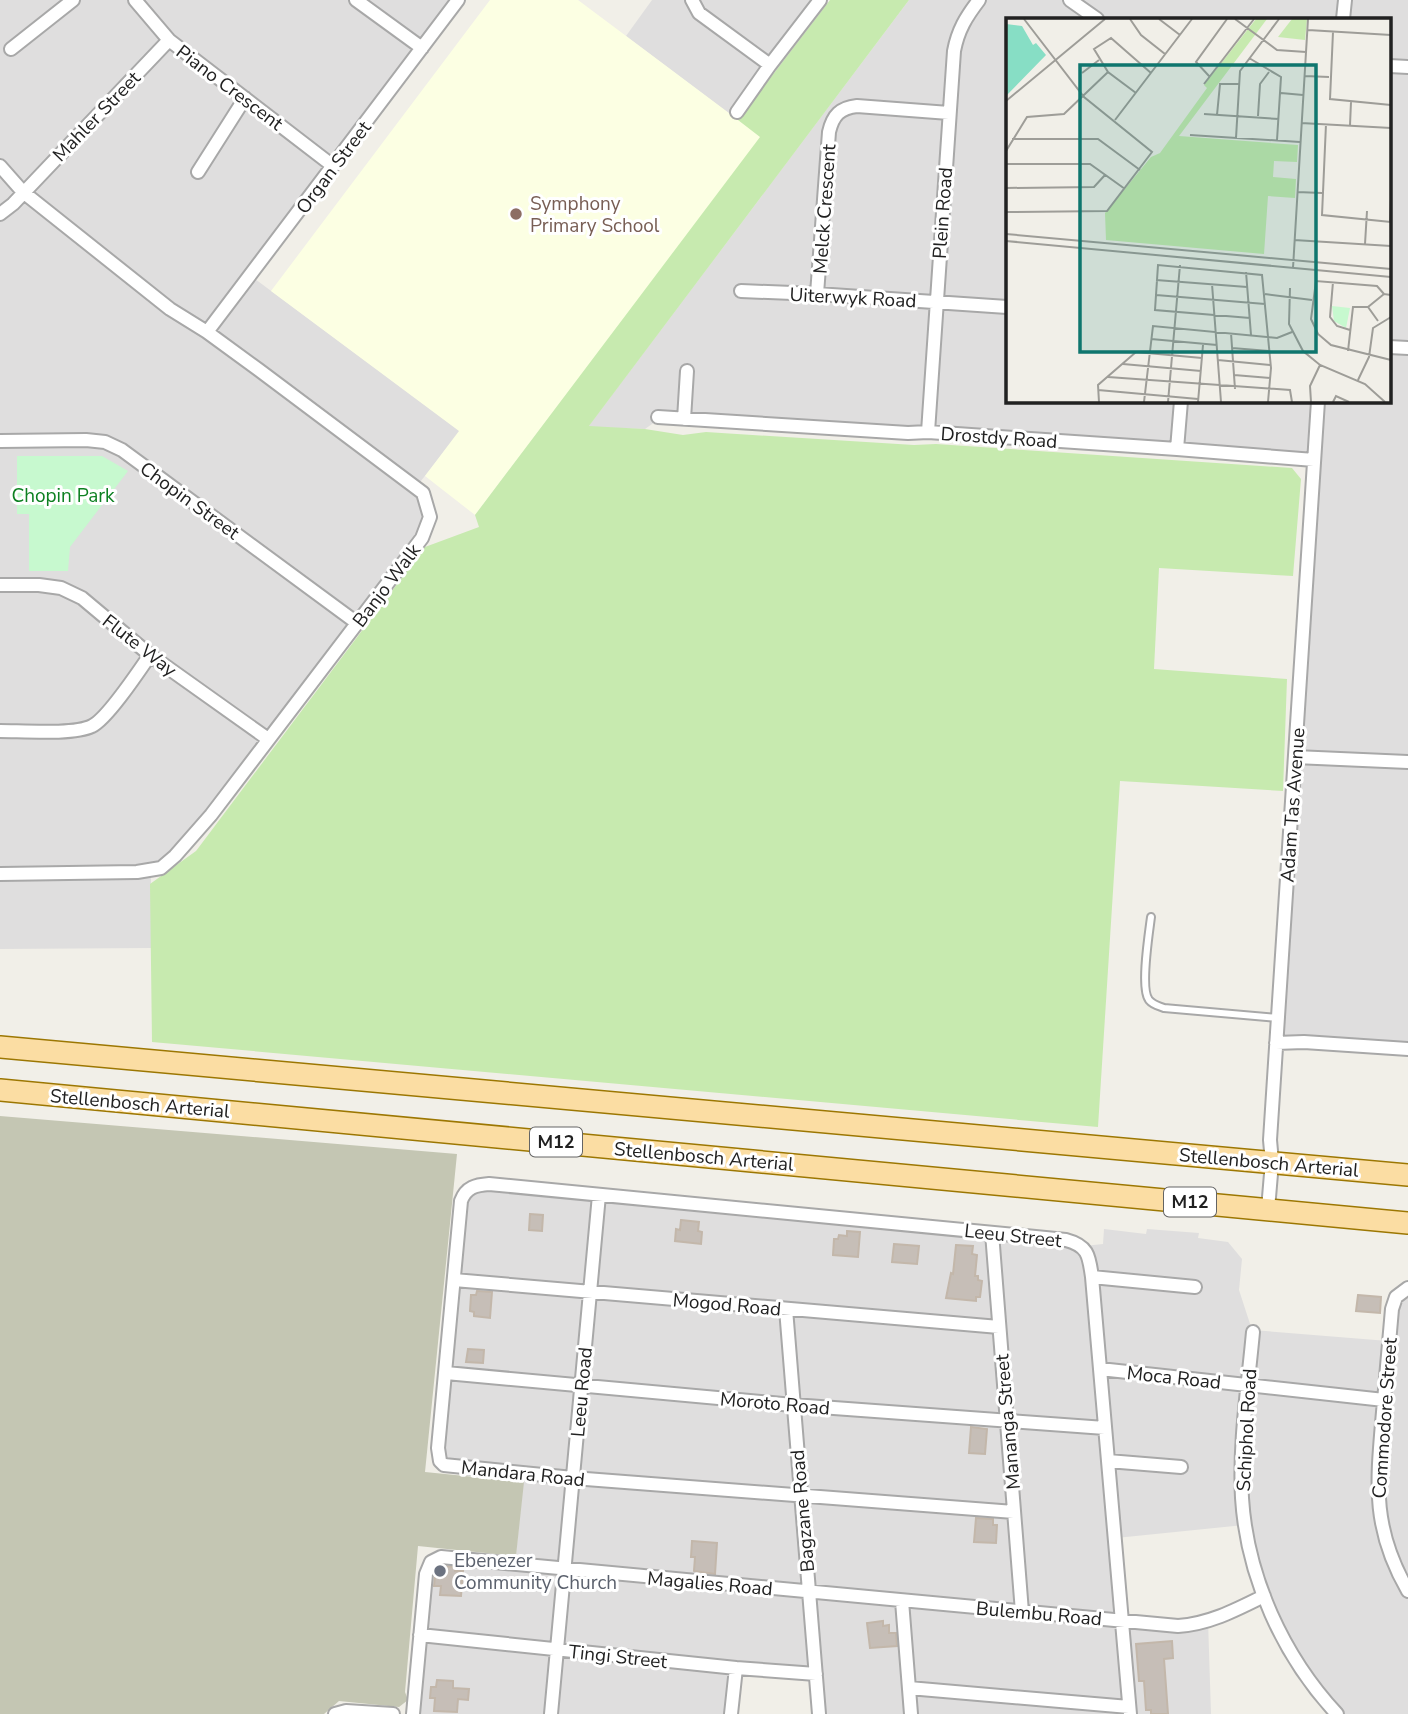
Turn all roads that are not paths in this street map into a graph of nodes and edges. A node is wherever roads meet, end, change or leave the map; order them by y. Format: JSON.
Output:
{"nodes":[{"id":1,"x":73,"y":0,"type":"edge"},
{"id":2,"x":135,"y":0,"type":"edge"},
{"id":3,"x":356,"y":0,"type":"edge"},
{"id":4,"x":458,"y":0,"type":"edge"},
{"id":5,"x":692,"y":0,"type":"edge"},
{"id":6,"x":820,"y":0,"type":"edge"},
{"id":7,"x":979,"y":0,"type":"edge"},
{"id":8,"x":1070,"y":0,"type":"edge"},
{"id":9,"x":1345,"y":0,"type":"edge"},
{"id":10,"x":1096,"y":18,"type":"edge"},
{"id":11,"x":1343,"y":18,"type":"edge"},
{"id":12,"x":169,"y":40,"type":"junction"},
{"id":13,"x":422,"y":48,"type":"junction"},
{"id":14,"x":11,"y":49,"type":"dead end"},
{"id":15,"x":770,"y":65,"type":"junction"},
{"id":16,"x":1390,"y":66,"type":"edge"},
{"id":17,"x":1408,"y":67,"type":"edge"},
{"id":18,"x":245,"y":98,"type":"junction"},
{"id":19,"x":737,"y":112,"type":"dead end"},
{"id":20,"x":949,"y":113,"type":"junction"},
{"id":21,"x":0,"y":166,"type":"edge"},
{"id":22,"x":334,"y":166,"type":"junction"},
{"id":23,"x":198,"y":172,"type":"dead end"},
{"id":24,"x":23,"y":192,"type":"junction"},
{"id":25,"x":0,"y":214,"type":"edge"},
{"id":26,"x":741,"y":291,"type":"dead end"},
{"id":27,"x":817,"y":295,"type":"junction"},
{"id":28,"x":936,"y":302,"type":"junction"},
{"id":29,"x":1006,"y":307,"type":"edge"},
{"id":30,"x":207,"y":332,"type":"junction"},
{"id":31,"x":1390,"y":347,"type":"edge"},
{"id":32,"x":1408,"y":348,"type":"edge"},
{"id":33,"x":687,"y":371,"type":"dead end"},
{"id":34,"x":1181,"y":402,"type":"edge"},
{"id":35,"x":1318,"y":402,"type":"edge"},
{"id":36,"x":658,"y":417,"type":"dead end"},
{"id":37,"x":684,"y":419,"type":"junction"},
{"id":38,"x":928,"y":432,"type":"junction"},
{"id":39,"x":0,"y":441,"type":"edge"},
{"id":40,"x":1177,"y":449,"type":"junction"},
{"id":41,"x":1314,"y":460,"type":"junction"},
{"id":42,"x":0,"y":585,"type":"edge"},
{"id":43,"x":357,"y":623,"type":"junction"},
{"id":44,"x":150,"y":655,"type":"junction"},
{"id":45,"x":0,"y":731,"type":"edge"},
{"id":46,"x":268,"y":739,"type":"junction"},
{"id":47,"x":1295,"y":757,"type":"junction"},
{"id":48,"x":1408,"y":762,"type":"edge"},
{"id":49,"x":0,"y":874,"type":"edge"},
{"id":50,"x":1151,"y":917,"type":"dead end"},
{"id":51,"x":1278,"y":1018,"type":"junction"},
{"id":52,"x":1276,"y":1043,"type":"junction"},
{"id":53,"x":0,"y":1047,"type":"edge"},
{"id":54,"x":1408,"y":1049,"type":"edge"},
{"id":55,"x":0,"y":1090,"type":"edge"},
{"id":56,"x":1272,"y":1162,"type":"junction"},
{"id":57,"x":1408,"y":1175,"type":"edge"},
{"id":58,"x":599,"y":1195,"type":"junction"},
{"id":59,"x":1269,"y":1209,"type":"junction"},
{"id":60,"x":1408,"y":1223,"type":"edge"},
{"id":61,"x":992,"y":1233,"type":"junction"},
{"id":62,"x":1093,"y":1277,"type":"junction"},
{"id":63,"x":454,"y":1280,"type":"junction"},
{"id":64,"x":1195,"y":1287,"type":"dead end"},
{"id":65,"x":1408,"y":1288,"type":"edge"},
{"id":66,"x":590,"y":1292,"type":"junction"},
{"id":67,"x":786,"y":1309,"type":"junction"},
{"id":68,"x":999,"y":1327,"type":"junction"},
{"id":69,"x":1253,"y":1332,"type":"dead end"},
{"id":70,"x":1100,"y":1368,"type":"junction"},
{"id":71,"x":446,"y":1373,"type":"junction"},
{"id":72,"x":1248,"y":1385,"type":"junction"},
{"id":73,"x":581,"y":1386,"type":"junction"},
{"id":74,"x":1384,"y":1400,"type":"junction"},
{"id":75,"x":793,"y":1405,"type":"junction"},
{"id":76,"x":1007,"y":1421,"type":"junction"},
{"id":77,"x":1105,"y":1428,"type":"junction"},
{"id":78,"x":1108,"y":1461,"type":"junction"},
{"id":79,"x":1181,"y":1467,"type":"dead end"},
{"id":80,"x":573,"y":1478,"type":"junction"},
{"id":81,"x":800,"y":1496,"type":"junction"},
{"id":82,"x":1014,"y":1512,"type":"junction"},
{"id":83,"x":564,"y":1570,"type":"junction"},
{"id":84,"x":1408,"y":1591,"type":"edge"},
{"id":85,"x":809,"y":1592,"type":"junction"},
{"id":86,"x":1264,"y":1596,"type":"junction"},
{"id":87,"x":902,"y":1601,"type":"junction"},
{"id":88,"x":1022,"y":1612,"type":"junction"},
{"id":89,"x":1122,"y":1621,"type":"junction"},
{"id":90,"x":420,"y":1635,"type":"junction"},
{"id":91,"x":557,"y":1650,"type":"junction"},
{"id":92,"x":736,"y":1668,"type":"junction"},
{"id":93,"x":816,"y":1674,"type":"junction"},
{"id":94,"x":909,"y":1688,"type":"junction"},
{"id":95,"x":1130,"y":1710,"type":"edge"},
{"id":96,"x":335,"y":1714,"type":"edge"},
{"id":97,"x":393,"y":1714,"type":"edge"},
{"id":98,"x":413,"y":1714,"type":"edge"},
{"id":99,"x":551,"y":1714,"type":"edge"},
{"id":100,"x":731,"y":1714,"type":"edge"},
{"id":101,"x":819,"y":1714,"type":"edge"},
{"id":102,"x":911,"y":1714,"type":"edge"},
{"id":103,"x":1338,"y":1714,"type":"edge"}],
"edges":[{"from":1,"to":14,"type":"street"},
{"from":2,"to":12,"type":"street","name":"Piano Crescent"},
{"from":3,"to":13,"type":"street"},
{"from":4,"to":13,"type":"street","name":"Organ Street"},
{"from":5,"to":15,"type":"street"},
{"from":6,"to":15,"type":"street"},
{"from":7,"to":20,"type":"street","name":"Plein Road"},
{"from":8,"to":10,"type":"street"},
{"from":9,"to":11,"type":"street"},
{"from":12,"to":18,"type":"street","name":"Piano Crescent"},
{"from":12,"to":24,"type":"street","name":"Mahler Street"},
{"from":13,"to":22,"type":"street","name":"Organ Street"},
{"from":15,"to":19,"type":"street"},
{"from":16,"to":17,"type":"street"},
{"from":18,"to":22,"type":"street","name":"Piano Crescent"},
{"from":18,"to":23,"type":"street"},
{"from":20,"to":27,"type":"street","name":"Melck Crescent"},
{"from":20,"to":28,"type":"street","name":"Plein Road"},
{"from":21,"to":24,"type":"street","name":"Banjo Walk"},
{"from":22,"to":30,"type":"street","name":"Organ Street"},
{"from":24,"to":25,"type":"street"},
{"from":24,"to":30,"type":"street","name":"Banjo Walk"},
{"from":26,"to":27,"type":"street","name":"Uiterwyk Road"},
{"from":27,"to":28,"type":"street","name":"Uiterwyk Road"},
{"from":28,"to":29,"type":"street","name":"Uiterwyk Road"},
{"from":28,"to":38,"type":"street","name":"Plein Road"},
{"from":30,"to":43,"type":"street","name":"Banjo Walk"},
{"from":31,"to":32,"type":"street"},
{"from":33,"to":37,"type":"street"},
{"from":34,"to":40,"type":"street"},
{"from":35,"to":41,"type":"street","name":"Adam Tas Avenue"},
{"from":36,"to":37,"type":"street","name":"Drostdy Road"},
{"from":37,"to":38,"type":"street","name":"Drostdy Road"},
{"from":38,"to":40,"type":"street","name":"Drostdy Road"},
{"from":39,"to":43,"type":"street","name":"Chopin Street"},
{"from":40,"to":41,"type":"street","name":"Drostdy Road"},
{"from":41,"to":47,"type":"street","name":"Adam Tas Avenue"},
{"from":42,"to":44,"type":"street","name":"Flute Way"},
{"from":43,"to":46,"type":"street","name":"Banjo Walk"},
{"from":44,"to":45,"type":"street"},
{"from":44,"to":46,"type":"street","name":"Flute Way"},
{"from":46,"to":49,"type":"street","name":"Banjo Walk"},
{"from":47,"to":48,"type":"street"},
{"from":47,"to":51,"type":"street","name":"Adam Tas Avenue"},
{"from":50,"to":51,"type":"lane"},
{"from":51,"to":52,"type":"street","name":"Adam Tas Avenue"},
{"from":52,"to":54,"type":"street"},
{"from":52,"to":56,"type":"street","name":"Adam Tas Avenue"},
{"from":53,"to":56,"type":"main road","name":"Stellenbosch Arterial","number":"M12"},
{"from":55,"to":59,"type":"main road","name":"Stellenbosch Arterial","number":"M12"},
{"from":56,"to":57,"type":"main road","name":"Stellenbosch Arterial","number":"M12"},
{"from":56,"to":59,"type":"street","name":"Adam Tas Avenue"},
{"from":58,"to":61,"type":"street","name":"Leeu Street"},
{"from":58,"to":63,"type":"street","name":"Mandara Road"},
{"from":58,"to":66,"type":"street","name":"Leeu Road"},
{"from":59,"to":60,"type":"main road","name":"Stellenbosch Arterial","number":"M12"},
{"from":61,"to":62,"type":"street","name":"Leeu Street"},
{"from":61,"to":68,"type":"street","name":"Mananga Street"},
{"from":62,"to":64,"type":"street"},
{"from":62,"to":70,"type":"street","name":"Leeu Street"},
{"from":63,"to":66,"type":"street","name":"Mogod Road"},
{"from":63,"to":71,"type":"street","name":"Mandara Road"},
{"from":65,"to":74,"type":"street","name":"Commodore Street"},
{"from":66,"to":67,"type":"street","name":"Mogod Road"},
{"from":66,"to":73,"type":"street","name":"Leeu Road"},
{"from":67,"to":68,"type":"street","name":"Mogod Road"},
{"from":67,"to":75,"type":"street","name":"Bagzane Road"},
{"from":68,"to":76,"type":"street","name":"Mananga Street"},
{"from":69,"to":72,"type":"street","name":"Schiphol Road"},
{"from":70,"to":72,"type":"street","name":"Moca Road"},
{"from":70,"to":77,"type":"street","name":"Leeu Street"},
{"from":71,"to":73,"type":"street","name":"Moroto Road"},
{"from":71,"to":80,"type":"street","name":"Mandara Road"},
{"from":72,"to":74,"type":"street","name":"Moca Road"},
{"from":72,"to":86,"type":"street","name":"Schiphol Road"},
{"from":73,"to":75,"type":"street","name":"Moroto Road"},
{"from":73,"to":80,"type":"street","name":"Leeu Road"},
{"from":74,"to":84,"type":"street","name":"Commodore Street"},
{"from":75,"to":76,"type":"street","name":"Moroto Road"},
{"from":75,"to":81,"type":"street","name":"Bagzane Road"},
{"from":76,"to":77,"type":"street","name":"Moroto Road"},
{"from":76,"to":82,"type":"street","name":"Mananga Street"},
{"from":77,"to":78,"type":"street","name":"Leeu Street"},
{"from":78,"to":79,"type":"street"},
{"from":78,"to":89,"type":"street","name":"Leeu Street"},
{"from":80,"to":81,"type":"street","name":"Mandara Road"},
{"from":80,"to":83,"type":"street","name":"Leeu Road"},
{"from":81,"to":82,"type":"street","name":"Mandara Road"},
{"from":81,"to":85,"type":"street","name":"Bagzane Road"},
{"from":82,"to":88,"type":"street","name":"Mananga Street"},
{"from":83,"to":85,"type":"street","name":"Magalies Road"},
{"from":83,"to":90,"type":"street","name":"Magalies Road"},
{"from":83,"to":91,"type":"street","name":"Leeu Road"},
{"from":85,"to":87,"type":"street","name":"Bulembu Road"},
{"from":85,"to":93,"type":"street","name":"Bagzane Road"},
{"from":86,"to":89,"type":"street","name":"Bulembu Road"},
{"from":86,"to":103,"type":"street","name":"Schiphol Road"},
{"from":87,"to":88,"type":"street","name":"Bulembu Road"},
{"from":87,"to":94,"type":"street"},
{"from":88,"to":89,"type":"street","name":"Bulembu Road"},
{"from":89,"to":95,"type":"street","name":"Leeu Street"},
{"from":90,"to":91,"type":"street","name":"Tingi Street"},
{"from":90,"to":98,"type":"street","name":"Magalies Road"},
{"from":91,"to":92,"type":"street","name":"Tingi Street"},
{"from":91,"to":99,"type":"street","name":"Leeu Road"},
{"from":92,"to":93,"type":"street","name":"Tingi Street"},
{"from":92,"to":100,"type":"street"},
{"from":93,"to":101,"type":"street","name":"Bagzane Road"},
{"from":94,"to":95,"type":"street"},
{"from":94,"to":102,"type":"street"},
{"from":96,"to":97,"type":"street"}]}
